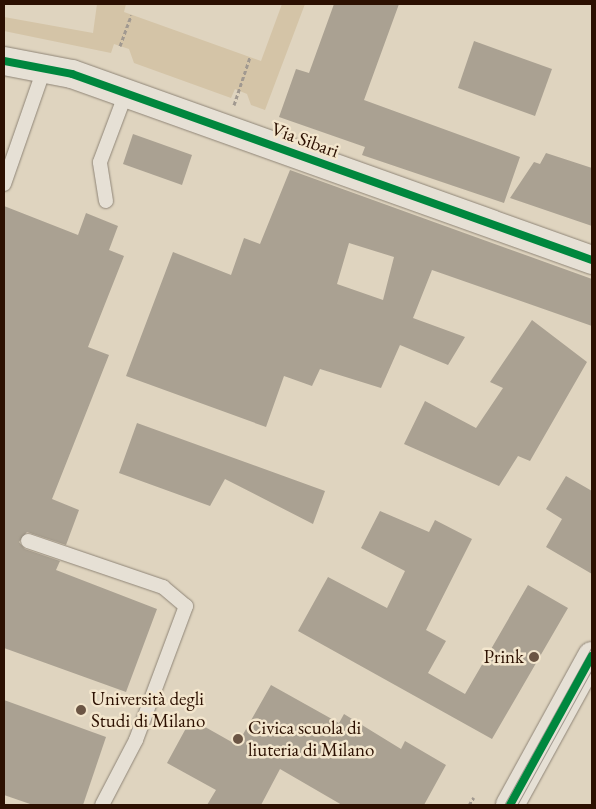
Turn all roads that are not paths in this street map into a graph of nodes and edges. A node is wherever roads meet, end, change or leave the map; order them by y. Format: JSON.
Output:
{"nodes":[{"id":1,"x":4,"y":61,"type":"edge"},
{"id":2,"x":44,"y":69,"type":"junction"},
{"id":3,"x":126,"y":93,"type":"junction"},
{"id":4,"x":4,"y":184,"type":"edge"},
{"id":5,"x":106,"y":201,"type":"dead end"},
{"id":6,"x":592,"y":260,"type":"edge"},
{"id":7,"x":28,"y":541,"type":"dead end"},
{"id":8,"x":592,"y":656,"type":"edge"},
{"id":9,"x":102,"y":805,"type":"edge"},
{"id":10,"x":510,"y":805,"type":"edge"}],
"edges":[{"from":1,"to":2,"type":"street","name":"Via Sibari"},
{"from":2,"to":3,"type":"street","name":"Via Sibari"},
{"from":2,"to":4,"type":"lane"},
{"from":3,"to":5,"type":"lane"},
{"from":3,"to":6,"type":"street","name":"Via Sibari"},
{"from":7,"to":9,"type":"lane"},
{"from":8,"to":10,"type":"street"}]}
